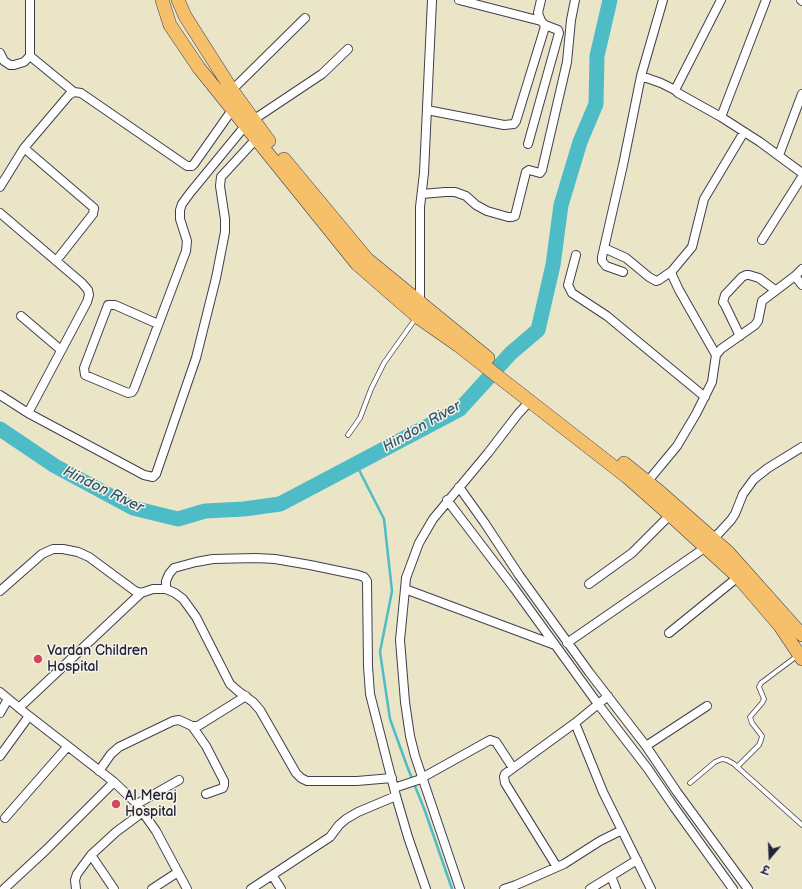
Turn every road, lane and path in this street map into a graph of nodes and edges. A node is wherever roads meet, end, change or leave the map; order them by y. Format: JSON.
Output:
{"nodes":[{"id":1,"x":30,"y":0,"type":"edge"},
{"id":2,"x":162,"y":0,"type":"edge"},
{"id":3,"x":178,"y":0,"type":"edge"},
{"id":4,"x":432,"y":0,"type":"edge"},
{"id":5,"x":459,"y":0,"type":"edge"},
{"id":6,"x":541,"y":0,"type":"edge"},
{"id":7,"x":575,"y":0,"type":"edge"},
{"id":8,"x":662,"y":0,"type":"edge"},
{"id":9,"x":721,"y":0,"type":"edge"},
{"id":10,"x":766,"y":0,"type":"edge"},
{"id":11,"x":305,"y":18,"type":"dead end"},
{"id":12,"x":543,"y":23,"type":"junction"},
{"id":13,"x":348,"y":49,"type":"dead end"},
{"id":14,"x":0,"y":53,"type":"edge"},
{"id":15,"x":30,"y":56,"type":"junction"},
{"id":16,"x":641,"y":76,"type":"junction"},
{"id":17,"x":232,"y":90,"type":"junction"},
{"id":18,"x":675,"y":90,"type":"junction"},
{"id":19,"x":74,"y":92,"type":"junction"},
{"id":20,"x":802,"y":94,"type":"edge"},
{"id":21,"x":232,"y":110,"type":"junction"},
{"id":22,"x":427,"y":110,"type":"junction"},
{"id":23,"x":721,"y":117,"type":"junction"},
{"id":24,"x":249,"y":123,"type":"junction"},
{"id":25,"x":744,"y":132,"type":"junction"},
{"id":26,"x":256,"y":139,"type":"junction"},
{"id":27,"x":528,"y":144,"type":"dead end"},
{"id":28,"x":24,"y":148,"type":"junction"},
{"id":29,"x":779,"y":155,"type":"junction"},
{"id":30,"x":802,"y":173,"type":"edge"},
{"id":31,"x":802,"y":177,"type":"edge"},
{"id":32,"x":0,"y":187,"type":"edge"},
{"id":33,"x":422,"y":194,"type":"junction"},
{"id":34,"x":0,"y":213,"type":"edge"},
{"id":35,"x":762,"y":240,"type":"dead end"},
{"id":36,"x":604,"y":248,"type":"junction"},
{"id":37,"x":576,"y":255,"type":"dead end"},
{"id":38,"x":56,"y":261,"type":"junction"},
{"id":39,"x":802,"y":269,"type":"edge"},
{"id":40,"x":672,"y":271,"type":"junction"},
{"id":41,"x":623,"y":272,"type":"dead end"},
{"id":42,"x":795,"y":276,"type":"junction"},
{"id":43,"x":802,"y":286,"type":"edge"},
{"id":44,"x":775,"y":290,"type":"junction"},
{"id":45,"x":397,"y":292,"type":"junction"},
{"id":46,"x":419,"y":312,"type":"junction"},
{"id":47,"x":21,"y":316,"type":"dead end"},
{"id":48,"x":158,"y":324,"type":"junction"},
{"id":49,"x":740,"y":336,"type":"junction"},
{"id":50,"x":61,"y":350,"type":"junction"},
{"id":51,"x":716,"y":355,"type":"junction"},
{"id":52,"x":0,"y":395,"type":"edge"},
{"id":53,"x":705,"y":397,"type":"junction"},
{"id":54,"x":530,"y":398,"type":"junction"},
{"id":55,"x":28,"y":413,"type":"junction"},
{"id":56,"x":348,"y":435,"type":"dead end"},
{"id":57,"x":802,"y":447,"type":"edge"},
{"id":58,"x":619,"y":465,"type":"junction"},
{"id":59,"x":648,"y":482,"type":"junction"},
{"id":60,"x":453,"y":493,"type":"junction"},
{"id":61,"x":670,"y":514,"type":"junction"},
{"id":62,"x":710,"y":543,"type":"junction"},
{"id":63,"x":738,"y":578,"type":"junction"},
{"id":64,"x":589,"y":584,"type":"dead end"},
{"id":65,"x":166,"y":589,"type":"junction"},
{"id":66,"x":405,"y":589,"type":"junction"},
{"id":67,"x":0,"y":591,"type":"edge"},
{"id":68,"x":141,"y":593,"type":"junction"},
{"id":69,"x":669,"y":633,"type":"dead end"},
{"id":70,"x":802,"y":635,"type":"edge"},
{"id":71,"x":568,"y":643,"type":"junction"},
{"id":72,"x":556,"y":645,"type":"junction"},
{"id":73,"x":800,"y":657,"type":"edge"},
{"id":74,"x":0,"y":692,"type":"edge"},
{"id":75,"x":246,"y":696,"type":"junction"},
{"id":76,"x":8,"y":699,"type":"junction"},
{"id":77,"x":603,"y":700,"type":"junction"},
{"id":78,"x":707,"y":706,"type":"dead end"},
{"id":79,"x":19,"y":708,"type":"junction"},
{"id":80,"x":0,"y":713,"type":"edge"},
{"id":81,"x":28,"y":716,"type":"junction"},
{"id":82,"x":575,"y":723,"type":"junction"},
{"id":83,"x":192,"y":726,"type":"junction"},
{"id":84,"x":68,"y":746,"type":"junction"},
{"id":85,"x":646,"y":746,"type":"junction"},
{"id":86,"x":0,"y":756,"type":"edge"},
{"id":87,"x":737,"y":767,"type":"junction"},
{"id":88,"x":513,"y":768,"type":"junction"},
{"id":89,"x":100,"y":771,"type":"junction"},
{"id":90,"x":392,"y":778,"type":"junction"},
{"id":91,"x":420,"y":778,"type":"junction"},
{"id":92,"x":179,"y":780,"type":"dead end"},
{"id":93,"x":114,"y":782,"type":"junction"},
{"id":94,"x":690,"y":783,"type":"dead end"},
{"id":95,"x":397,"y":787,"type":"junction"},
{"id":96,"x":206,"y":794,"type":"dead end"},
{"id":97,"x":396,"y":796,"type":"junction"},
{"id":98,"x":674,"y":798,"type":"junction"},
{"id":99,"x":137,"y":804,"type":"junction"},
{"id":100,"x":143,"y":812,"type":"junction"},
{"id":101,"x":5,"y":818,"type":"dead end"},
{"id":102,"x":802,"y":826,"type":"edge"},
{"id":103,"x":622,"y":830,"type":"junction"},
{"id":104,"x":91,"y":854,"type":"junction"},
{"id":105,"x":637,"y":860,"type":"junction"},
{"id":106,"x":557,"y":867,"type":"junction"},
{"id":107,"x":178,"y":872,"type":"junction"},
{"id":108,"x":272,"y":875,"type":"junction"},
{"id":109,"x":611,"y":876,"type":"junction"},
{"id":110,"x":4,"y":889,"type":"edge"},
{"id":111,"x":76,"y":889,"type":"edge"},
{"id":112,"x":114,"y":889,"type":"edge"},
{"id":113,"x":152,"y":889,"type":"edge"},
{"id":114,"x":187,"y":889,"type":"edge"},
{"id":115,"x":251,"y":889,"type":"edge"},
{"id":116,"x":281,"y":889,"type":"edge"},
{"id":117,"x":426,"y":889,"type":"edge"},
{"id":118,"x":460,"y":889,"type":"edge"},
{"id":119,"x":504,"y":889,"type":"edge"},
{"id":120,"x":590,"y":889,"type":"edge"},
{"id":121,"x":616,"y":889,"type":"edge"},
{"id":122,"x":651,"y":889,"type":"edge"},
{"id":123,"x":733,"y":889,"type":"edge"},
{"id":124,"x":748,"y":889,"type":"edge"}],
"edges":[{"from":1,"to":15,"type":"street"},
{"from":2,"to":21,"type":"main road"},
{"from":3,"to":17,"type":"main road"},
{"from":4,"to":22,"type":"street"},
{"from":5,"to":12,"type":"street"},
{"from":6,"to":12,"type":"street"},
{"from":7,"to":33,"type":"street"},
{"from":8,"to":16,"type":"street"},
{"from":9,"to":18,"type":"street"},
{"from":10,"to":23,"type":"street"},
{"from":11,"to":17,"type":"street"},
{"from":12,"to":22,"type":"street"},
{"from":12,"to":27,"type":"street"},
{"from":13,"to":24,"type":"street"},
{"from":14,"to":15,"type":"street"},
{"from":15,"to":19,"type":"street"},
{"from":16,"to":18,"type":"street"},
{"from":16,"to":36,"type":"street"},
{"from":17,"to":24,"type":"main road"},
{"from":18,"to":23,"type":"street"},
{"from":19,"to":21,"type":"street"},
{"from":19,"to":28,"type":"street"},
{"from":20,"to":29,"type":"street"},
{"from":21,"to":24,"type":"main road"},
{"from":22,"to":33,"type":"street"},
{"from":23,"to":25,"type":"street"},
{"from":24,"to":26,"type":"main road"},
{"from":24,"to":45,"type":"main road"},
{"from":24,"to":48,"type":"street"},
{"from":25,"to":29,"type":"street"},
{"from":25,"to":40,"type":"street"},
{"from":26,"to":45,"type":"main road"},
{"from":26,"to":55,"type":"street"},
{"from":28,"to":32,"type":"street"},
{"from":28,"to":38,"type":"street"},
{"from":29,"to":30,"type":"street"},
{"from":31,"to":35,"type":"street"},
{"from":33,"to":46,"type":"street"},
{"from":34,"to":38,"type":"street"},
{"from":36,"to":40,"type":"street"},
{"from":36,"to":41,"type":"street"},
{"from":37,"to":53,"type":"street"},
{"from":38,"to":50,"type":"street"},
{"from":39,"to":42,"type":"street"},
{"from":40,"to":51,"type":"street"},
{"from":42,"to":43,"type":"street"},
{"from":42,"to":44,"type":"street"},
{"from":44,"to":49,"type":"street"},
{"from":44,"to":49,"type":"street"},
{"from":45,"to":46,"type":"main road"},
{"from":46,"to":54,"type":"main road"},
{"from":46,"to":56,"type":"lane"},
{"from":47,"to":50,"type":"street"},
{"from":48,"to":48,"type":"street"},
{"from":49,"to":51,"type":"street"},
{"from":50,"to":55,"type":"street"},
{"from":51,"to":53,"type":"street"},
{"from":52,"to":55,"type":"street"},
{"from":53,"to":59,"type":"street"},
{"from":54,"to":58,"type":"main road"},
{"from":54,"to":60,"type":"street"},
{"from":57,"to":62,"type":"street"},
{"from":58,"to":59,"type":"main road"},
{"from":58,"to":61,"type":"main road"},
{"from":59,"to":62,"type":"main road"},
{"from":60,"to":66,"type":"street"},
{"from":60,"to":71,"type":"street"},
{"from":60,"to":72,"type":"street"},
{"from":61,"to":62,"type":"main road"},
{"from":61,"to":64,"type":"street"},
{"from":62,"to":63,"type":"main road"},
{"from":62,"to":70,"type":"main road"},
{"from":62,"to":71,"type":"street"},
{"from":63,"to":69,"type":"street"},
{"from":63,"to":73,"type":"main road"},
{"from":65,"to":68,"type":"street"},
{"from":65,"to":75,"type":"street"},
{"from":65,"to":90,"type":"street"},
{"from":66,"to":72,"type":"street"},
{"from":66,"to":91,"type":"street"},
{"from":67,"to":68,"type":"street"},
{"from":68,"to":79,"type":"street"},
{"from":71,"to":77,"type":"street"},
{"from":72,"to":77,"type":"street"},
{"from":73,"to":87,"type":"lane"},
{"from":74,"to":76,"type":"street"},
{"from":75,"to":83,"type":"street"},
{"from":75,"to":90,"type":"street"},
{"from":76,"to":79,"type":"street"},
{"from":76,"to":80,"type":"street"},
{"from":77,"to":82,"type":"street"},
{"from":77,"to":85,"type":"street"},
{"from":77,"to":98,"type":"street"},
{"from":78,"to":85,"type":"street"},
{"from":79,"to":81,"type":"street"},
{"from":81,"to":84,"type":"street"},
{"from":81,"to":86,"type":"street"},
{"from":82,"to":88,"type":"street"},
{"from":82,"to":103,"type":"street"},
{"from":83,"to":89,"type":"street"},
{"from":83,"to":96,"type":"street"},
{"from":84,"to":89,"type":"street"},
{"from":84,"to":101,"type":"street"},
{"from":85,"to":98,"type":"street"},
{"from":87,"to":94,"type":"lane"},
{"from":87,"to":102,"type":"lane"},
{"from":88,"to":91,"type":"street"},
{"from":88,"to":106,"type":"street"},
{"from":89,"to":93,"type":"street"},
{"from":90,"to":95,"type":"street"},
{"from":91,"to":95,"type":"street"},
{"from":91,"to":118,"type":"street"},
{"from":92,"to":99,"type":"street"},
{"from":93,"to":99,"type":"street"},
{"from":93,"to":110,"type":"street"},
{"from":95,"to":97,"type":"street"},
{"from":97,"to":108,"type":"street"},
{"from":97,"to":117,"type":"street"},
{"from":98,"to":123,"type":"street"},
{"from":98,"to":124,"type":"street"},
{"from":99,"to":100,"type":"street"},
{"from":100,"to":104,"type":"street"},
{"from":100,"to":107,"type":"street"},
{"from":103,"to":105,"type":"street"},
{"from":103,"to":106,"type":"street"},
{"from":104,"to":111,"type":"street"},
{"from":104,"to":112,"type":"street"},
{"from":105,"to":109,"type":"street"},
{"from":105,"to":122,"type":"street"},
{"from":106,"to":119,"type":"street"},
{"from":107,"to":113,"type":"street"},
{"from":107,"to":114,"type":"street"},
{"from":108,"to":115,"type":"street"},
{"from":108,"to":116,"type":"street"},
{"from":109,"to":120,"type":"street"},
{"from":109,"to":121,"type":"street"}]}
